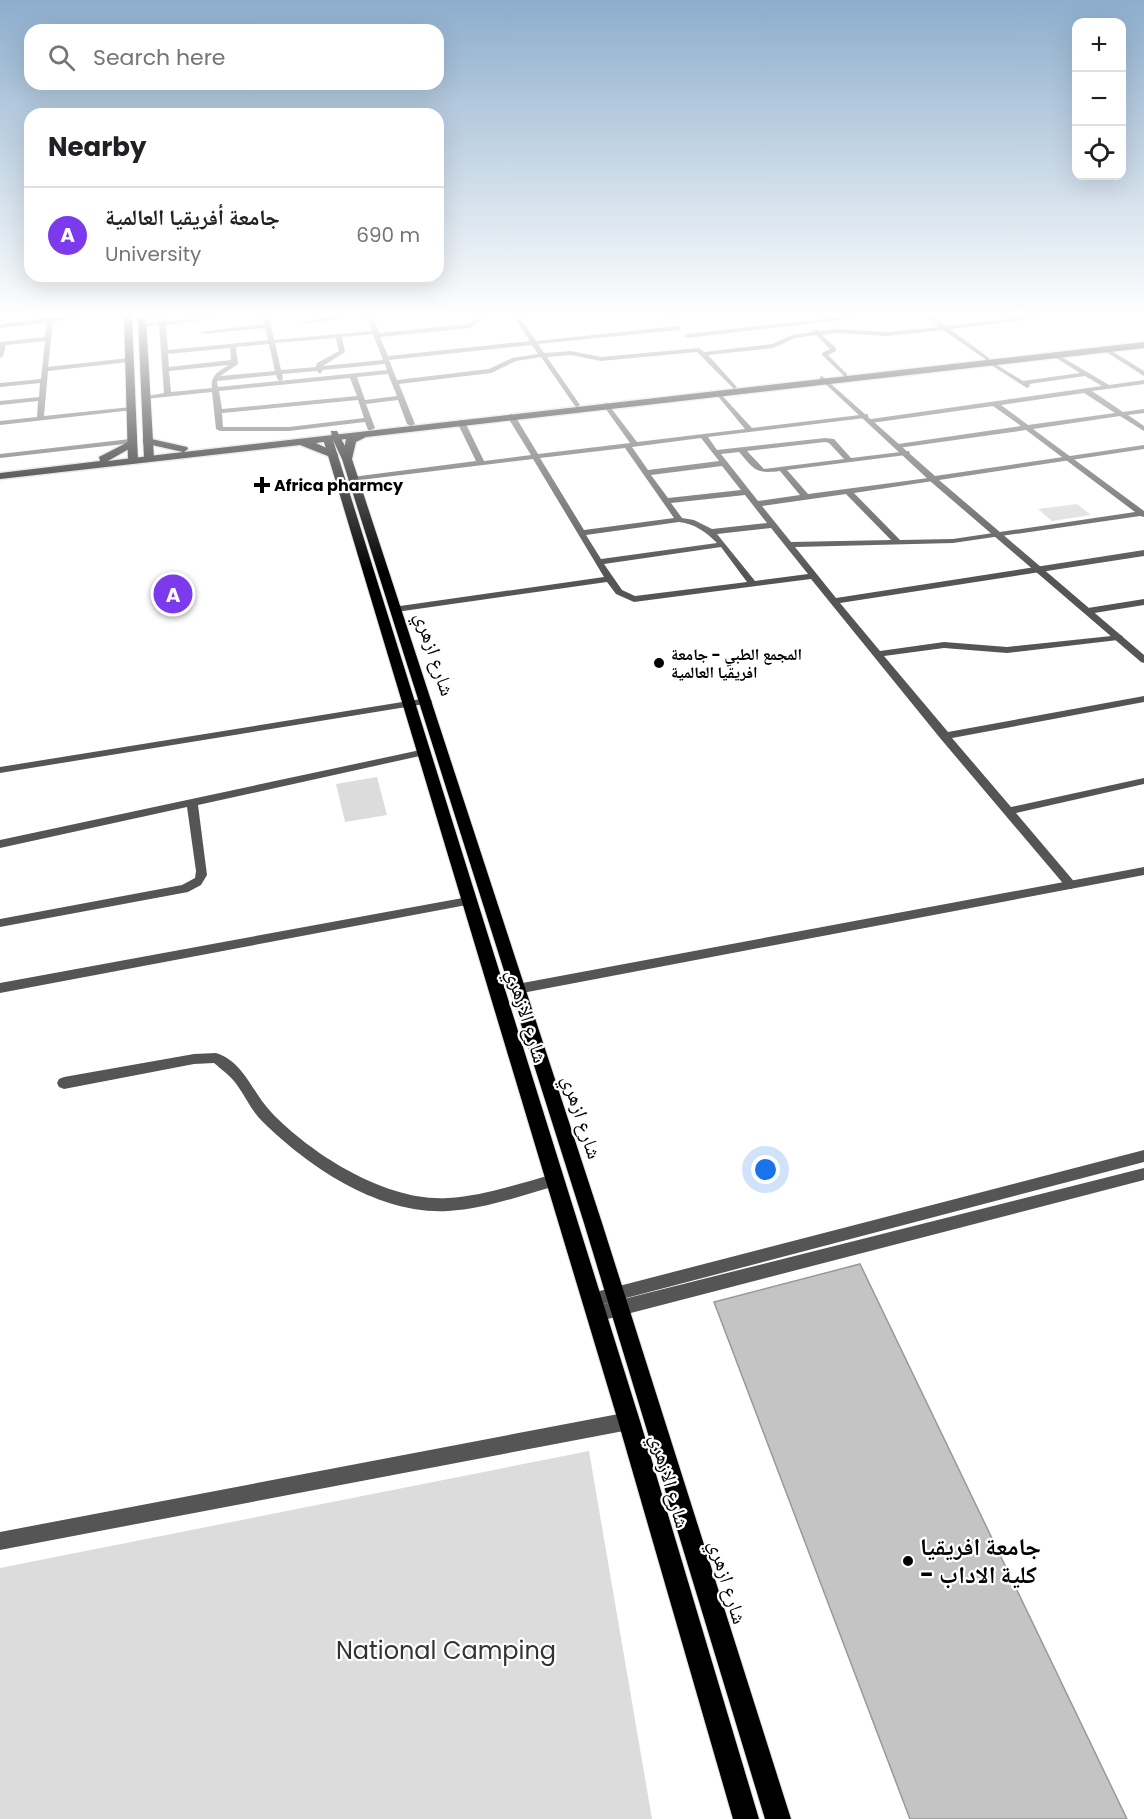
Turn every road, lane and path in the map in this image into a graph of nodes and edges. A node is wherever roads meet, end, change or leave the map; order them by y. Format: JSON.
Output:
{"nodes":[{"id":1,"x":42,"y":403,"type":"edge"},
{"id":2,"x":131,"y":403,"type":"edge"},
{"id":3,"x":145,"y":403,"type":"edge"},
{"id":4,"x":324,"y":403,"type":"edge"},
{"id":5,"x":362,"y":403,"type":"edge"},
{"id":6,"x":403,"y":403,"type":"edge"},
{"id":7,"x":595,"y":403,"type":"edge"},
{"id":8,"x":626,"y":403,"type":"edge"},
{"id":9,"x":727,"y":403,"type":"edge"},
{"id":10,"x":851,"y":403,"type":"edge"},
{"id":11,"x":1002,"y":403,"type":"edge"},
{"id":12,"x":1104,"y":403,"type":"edge"},
{"id":13,"x":217,"y":404,"type":"joint"},
{"id":14,"x":994,"y":404,"type":"junction"},
{"id":15,"x":577,"y":405,"type":"joint"},
{"id":16,"x":606,"y":405,"type":"junction"},
{"id":17,"x":131,"y":409,"type":"junction"},
{"id":18,"x":1144,"y":411,"type":"edge"},
{"id":19,"x":1121,"y":414,"type":"junction"},
{"id":20,"x":511,"y":416,"type":"junction"},
{"id":21,"x":868,"y":418,"type":"junction"},
{"id":22,"x":40,"y":419,"type":"junction"},
{"id":23,"x":461,"y":422,"type":"junction"},
{"id":24,"x":0,"y":423,"type":"edge"},
{"id":25,"x":411,"y":424,"type":"junction"},
{"id":26,"x":370,"y":427,"type":"junction"},
{"id":27,"x":1027,"y":428,"type":"junction"},
{"id":28,"x":1144,"y":429,"type":"edge"},
{"id":29,"x":750,"y":430,"type":"junction"},
{"id":30,"x":331,"y":435,"type":"junction"},
{"id":31,"x":703,"y":436,"type":"junction"},
{"id":32,"x":147,"y":441,"type":"junction"},
{"id":33,"x":130,"y":442,"type":"junction"},
{"id":34,"x":631,"y":445,"type":"junction"},
{"id":35,"x":898,"y":446,"type":"junction"},
{"id":36,"x":1144,"y":447,"type":"edge"},
{"id":37,"x":741,"y":449,"type":"junction"},
{"id":38,"x":716,"y":452,"type":"junction"},
{"id":39,"x":183,"y":453,"type":"junction"},
{"id":40,"x":906,"y":453,"type":"junction"},
{"id":41,"x":0,"y":456,"type":"edge"},
{"id":42,"x":148,"y":456,"type":"junction"},
{"id":43,"x":340,"y":457,"type":"junction"},
{"id":44,"x":534,"y":457,"type":"junction"},
{"id":45,"x":133,"y":458,"type":"junction"},
{"id":46,"x":1068,"y":458,"type":"junction"},
{"id":47,"x":101,"y":460,"type":"junction"},
{"id":48,"x":849,"y":460,"type":"junction"},
{"id":49,"x":481,"y":463,"type":"junction"},
{"id":50,"x":724,"y":464,"type":"junction"},
{"id":51,"x":782,"y":469,"type":"junction"},
{"id":52,"x":646,"y":473,"type":"junction"},
{"id":53,"x":0,"y":474,"type":"edge"},
{"id":54,"x":352,"y":479,"type":"junction"},
{"id":55,"x":933,"y":479,"type":"junction"},
{"id":56,"x":746,"y":492,"type":"junction"},
{"id":57,"x":849,"y":492,"type":"junction"},
{"id":58,"x":806,"y":497,"type":"junction"},
{"id":59,"x":354,"y":500,"type":"junction"},
{"id":60,"x":666,"y":501,"type":"junction"},
{"id":61,"x":756,"y":504,"type":"junction"},
{"id":62,"x":1143,"y":513,"type":"edge"},
{"id":63,"x":679,"y":520,"type":"junction"},
{"id":64,"x":771,"y":525,"type":"junction"},
{"id":65,"x":711,"y":532,"type":"junction"},
{"id":66,"x":580,"y":533,"type":"junction"},
{"id":67,"x":998,"y":535,"type":"junction"},
{"id":68,"x":898,"y":542,"type":"junction"},
{"id":69,"x":721,"y":545,"type":"junction"},
{"id":70,"x":788,"y":545,"type":"junction"},
{"id":71,"x":1144,"y":553,"type":"edge"},
{"id":72,"x":598,"y":562,"type":"junction"},
{"id":73,"x":1040,"y":570,"type":"junction"},
{"id":74,"x":813,"y":576,"type":"junction"},
{"id":75,"x":609,"y":579,"type":"junction"},
{"id":76,"x":753,"y":584,"type":"junction"},
{"id":77,"x":835,"y":601,"type":"junction"},
{"id":78,"x":1144,"y":602,"type":"edge"},
{"id":79,"x":396,"y":609,"type":"junction"},
{"id":80,"x":1088,"y":611,"type":"junction"},
{"id":81,"x":1118,"y":638,"type":"junction"},
{"id":82,"x":878,"y":654,"type":"junction"},
{"id":83,"x":1144,"y":660,"type":"edge"},
{"id":84,"x":1144,"y":699,"type":"edge"},
{"id":85,"x":418,"y":702,"type":"junction"},
{"id":86,"x":944,"y":736,"type":"junction"},
{"id":87,"x":425,"y":752,"type":"junction"},
{"id":88,"x":0,"y":770,"type":"edge"},
{"id":89,"x":1144,"y":781,"type":"edge"},
{"id":90,"x":192,"y":802,"type":"junction"},
{"id":91,"x":1008,"y":811,"type":"junction"},
{"id":92,"x":0,"y":844,"type":"edge"},
{"id":93,"x":1144,"y":870,"type":"edge"},
{"id":94,"x":1071,"y":885,"type":"junction"},
{"id":95,"x":468,"y":901,"type":"junction"},
{"id":96,"x":0,"y":923,"type":"edge"},
{"id":97,"x":0,"y":988,"type":"edge"},
{"id":98,"x":517,"y":989,"type":"junction"},
{"id":99,"x":64,"y":1083,"type":"dead end"},
{"id":100,"x":1144,"y":1156,"type":"edge"},
{"id":101,"x":1144,"y":1174,"type":"edge"},
{"id":102,"x":555,"y":1180,"type":"junction"},
{"id":103,"x":617,"y":1302,"type":"junction"},
{"id":104,"x":594,"y":1307,"type":"junction"},
{"id":105,"x":629,"y":1421,"type":"junction"},
{"id":106,"x":0,"y":1541,"type":"edge"},
{"id":107,"x":746,"y":1819,"type":"edge"},
{"id":108,"x":778,"y":1819,"type":"edge"}],
"edges":[{"from":1,"to":22,"type":"street"},
{"from":2,"to":17,"type":"main road"},
{"from":3,"to":32,"type":"main road"},
{"from":4,"to":13,"type":"street"},
{"from":5,"to":26,"type":"street"},
{"from":6,"to":25,"type":"street"},
{"from":7,"to":15,"type":"highway"},
{"from":8,"to":16,"type":"highway"},
{"from":9,"to":29,"type":"street"},
{"from":10,"to":21,"type":"street"},
{"from":11,"to":14,"type":"street"},
{"from":12,"to":19,"type":"street"},
{"from":13,"to":26,"type":"street"},
{"from":14,"to":21,"type":"street"},
{"from":14,"to":27,"type":"street"},
{"from":15,"to":25,"type":"highway"},
{"from":16,"to":20,"type":"highway"},
{"from":16,"to":34,"type":"street"},
{"from":17,"to":22,"type":"street"},
{"from":17,"to":33,"type":"main road"},
{"from":18,"to":19,"type":"street"},
{"from":19,"to":27,"type":"street"},
{"from":19,"to":28,"type":"street"},
{"from":20,"to":23,"type":"highway"},
{"from":20,"to":44,"type":"street"},
{"from":21,"to":29,"type":"street"},
{"from":21,"to":35,"type":"street"},
{"from":22,"to":24,"type":"street"},
{"from":23,"to":26,"type":"highway"},
{"from":23,"to":49,"type":"street"},
{"from":25,"to":26,"type":"highway"},
{"from":26,"to":30,"type":"highway"},
{"from":26,"to":43,"type":"highway"},
{"from":27,"to":35,"type":"street"},
{"from":27,"to":46,"type":"street"},
{"from":29,"to":31,"type":"street"},
{"from":30,"to":39,"type":"highway"},
{"from":30,"to":43,"type":"main road","name":"شارع الازهري"},
{"from":31,"to":34,"type":"street"},
{"from":31,"to":38,"type":"street"},
{"from":32,"to":39,"type":"highway"},
{"from":32,"to":42,"type":"main road"},
{"from":33,"to":41,"type":"street"},
{"from":33,"to":45,"type":"main road"},
{"from":33,"to":47,"type":"highway"},
{"from":34,"to":44,"type":"street"},
{"from":34,"to":52,"type":"street"},
{"from":35,"to":40,"type":"street"},
{"from":36,"to":46,"type":"street"},
{"from":37,"to":38,"type":"street"},
{"from":37,"to":48,"type":"street"},
{"from":37,"to":51,"type":"street"},
{"from":38,"to":50,"type":"street"},
{"from":39,"to":42,"type":"highway"},
{"from":39,"to":43,"type":"highway"},
{"from":40,"to":48,"type":"street"},
{"from":40,"to":55,"type":"street"},
{"from":42,"to":45,"type":"highway"},
{"from":43,"to":54,"type":"main road","name":"شارع ازهري"},
{"from":43,"to":59,"type":"main road","name":"شارع الازهري"},
{"from":44,"to":49,"type":"street"},
{"from":44,"to":66,"type":"street"},
{"from":45,"to":47,"type":"highway"},
{"from":45,"to":53,"type":"highway"},
{"from":46,"to":55,"type":"street"},
{"from":46,"to":62,"type":"street"},
{"from":47,"to":53,"type":"highway"},
{"from":48,"to":51,"type":"street"},
{"from":49,"to":54,"type":"street"},
{"from":50,"to":52,"type":"street"},
{"from":50,"to":56,"type":"street"},
{"from":51,"to":58,"type":"street"},
{"from":52,"to":60,"type":"street"},
{"from":54,"to":59,"type":"main road","name":"شارع ازهري"},
{"from":55,"to":57,"type":"street"},
{"from":55,"to":67,"type":"street"},
{"from":56,"to":60,"type":"street"},
{"from":56,"to":61,"type":"street"},
{"from":57,"to":58,"type":"street"},
{"from":57,"to":68,"type":"street"},
{"from":58,"to":61,"type":"street"},
{"from":59,"to":79,"type":"main road","name":"شارع ازهري"},
{"from":59,"to":85,"type":"main road","name":"شارع الازهري"},
{"from":60,"to":63,"type":"street"},
{"from":61,"to":64,"type":"street"},
{"from":62,"to":67,"type":"street"},
{"from":63,"to":65,"type":"street"},
{"from":63,"to":66,"type":"street"},
{"from":64,"to":65,"type":"street"},
{"from":64,"to":70,"type":"street"},
{"from":65,"to":69,"type":"street"},
{"from":66,"to":72,"type":"street"},
{"from":67,"to":68,"type":"street"},
{"from":67,"to":73,"type":"street"},
{"from":68,"to":70,"type":"street"},
{"from":69,"to":72,"type":"street"},
{"from":69,"to":76,"type":"street"},
{"from":70,"to":74,"type":"street"},
{"from":71,"to":73,"type":"street"},
{"from":72,"to":75,"type":"street"},
{"from":73,"to":77,"type":"street"},
{"from":73,"to":80,"type":"street"},
{"from":74,"to":76,"type":"street"},
{"from":74,"to":77,"type":"street"},
{"from":75,"to":76,"type":"street"},
{"from":75,"to":79,"type":"street"},
{"from":77,"to":82,"type":"street"},
{"from":78,"to":80,"type":"street"},
{"from":79,"to":85,"type":"main road","name":"شارع ازهري"},
{"from":80,"to":81,"type":"street"},
{"from":81,"to":82,"type":"street"},
{"from":81,"to":83,"type":"street"},
{"from":82,"to":86,"type":"street"},
{"from":84,"to":86,"type":"street"},
{"from":85,"to":87,"type":"main road","name":"شارع الازهري"},
{"from":85,"to":88,"type":"street"},
{"from":85,"to":98,"type":"main road","name":"شارع ازهري"},
{"from":86,"to":91,"type":"street"},
{"from":87,"to":90,"type":"street"},
{"from":87,"to":95,"type":"main road","name":"شارع الازهري"},
{"from":89,"to":91,"type":"street"},
{"from":90,"to":92,"type":"street"},
{"from":90,"to":96,"type":"street"},
{"from":91,"to":94,"type":"street"},
{"from":93,"to":94,"type":"street"},
{"from":94,"to":98,"type":"street"},
{"from":95,"to":97,"type":"street"},
{"from":95,"to":102,"type":"main road","name":"شارع الازهري"},
{"from":98,"to":103,"type":"main road","name":"شارع ازهري"},
{"from":99,"to":102,"type":"street"},
{"from":100,"to":103,"type":"street"},
{"from":101,"to":103,"type":"street"},
{"from":102,"to":104,"type":"main road","name":"شارع الازهري"},
{"from":103,"to":104,"type":"street"},
{"from":103,"to":108,"type":"main road","name":"شارع ازهري"},
{"from":104,"to":105,"type":"main road","name":"شارع الازهري"},
{"from":105,"to":106,"type":"street"},
{"from":105,"to":107,"type":"main road","name":"شارع الازهري"}]}
